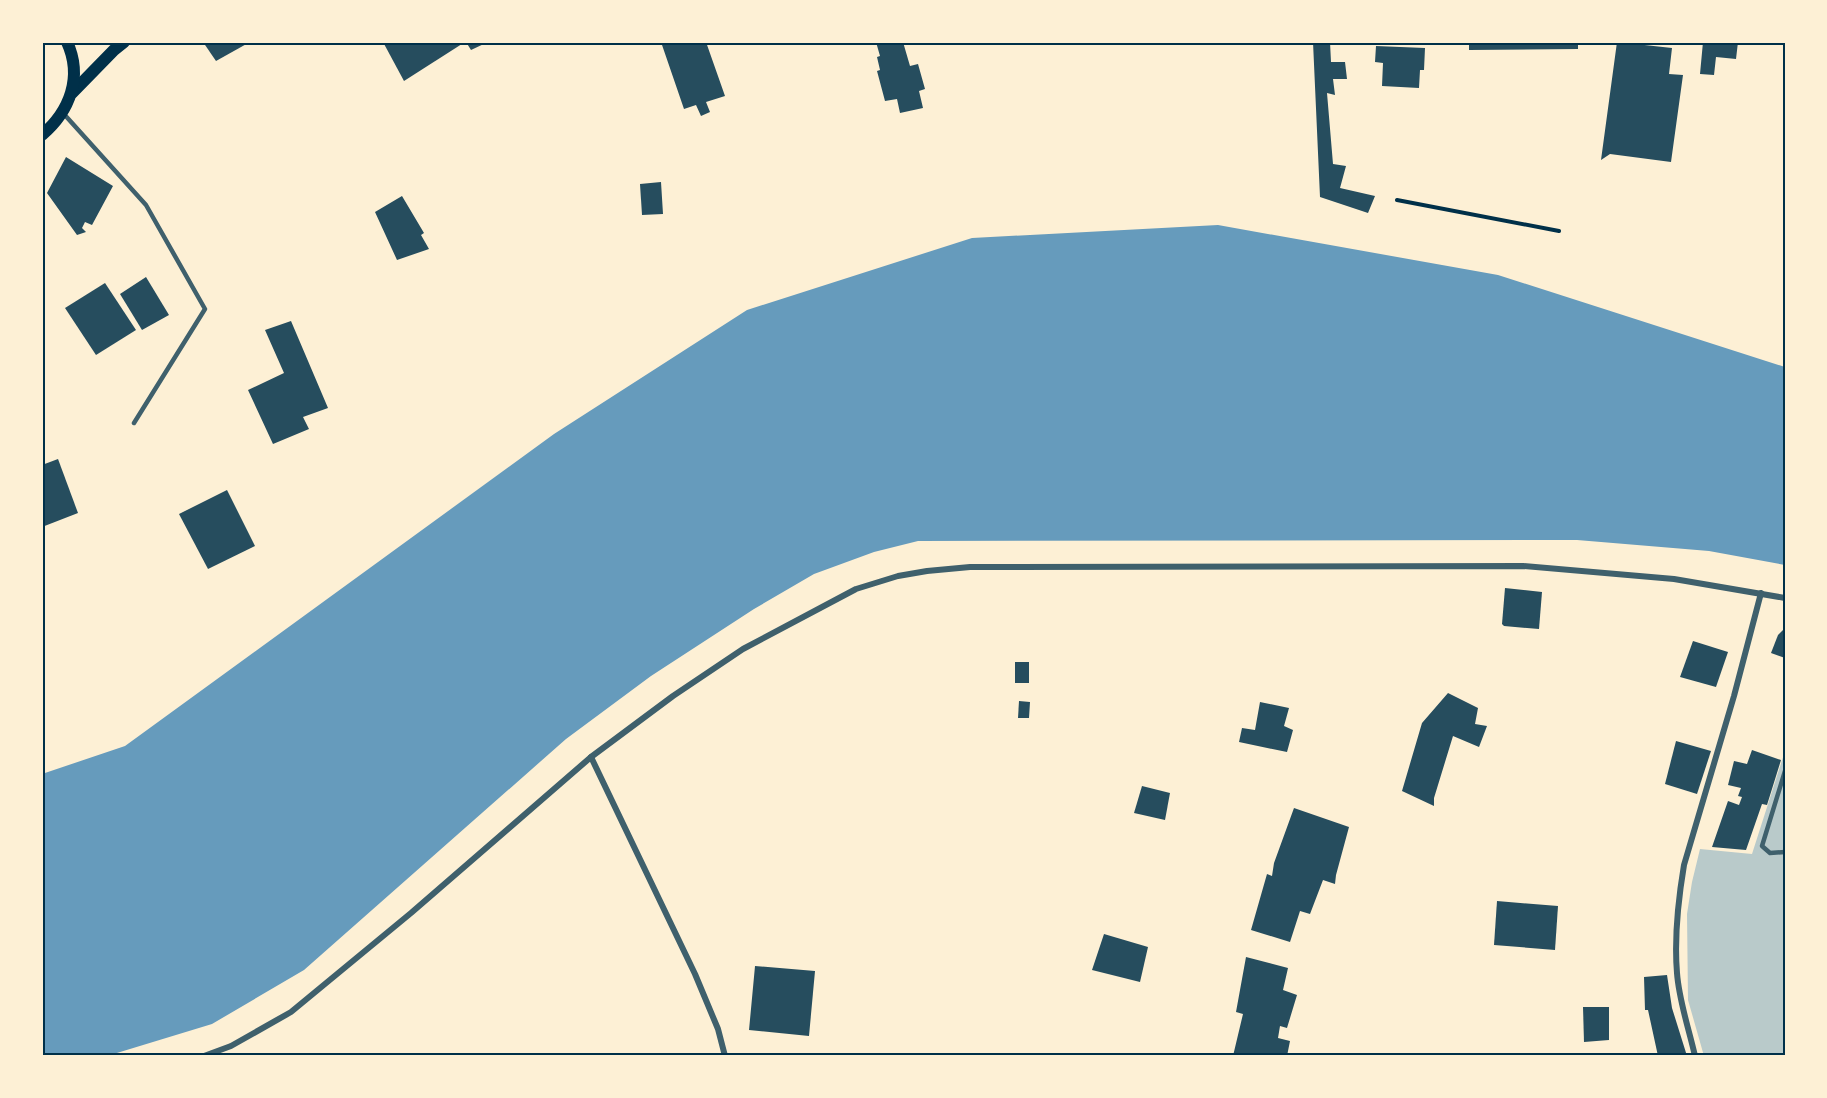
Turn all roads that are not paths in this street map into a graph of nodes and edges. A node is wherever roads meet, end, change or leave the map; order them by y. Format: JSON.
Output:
{"nodes":[{"id":1,"x":67,"y":42,"type":"edge"},
{"id":2,"x":124,"y":42,"type":"edge"},
{"id":3,"x":72,"y":93,"type":"junction"},
{"id":4,"x":63,"y":113,"type":"junction"},
{"id":5,"x":54,"y":124,"type":"junction"},
{"id":6,"x":42,"y":135,"type":"edge"},
{"id":7,"x":42,"y":142,"type":"edge"},
{"id":8,"x":134,"y":423,"type":"dead end"},
{"id":9,"x":1761,"y":593,"type":"junction"},
{"id":10,"x":1785,"y":598,"type":"edge"},
{"id":11,"x":591,"y":758,"type":"junction"},
{"id":12,"x":1785,"y":771,"type":"edge"},
{"id":13,"x":1785,"y":852,"type":"edge"},
{"id":14,"x":204,"y":1056,"type":"edge"},
{"id":15,"x":725,"y":1056,"type":"edge"},
{"id":16,"x":1695,"y":1056,"type":"edge"}],
"edges":[{"from":1,"to":3,"type":"main road"},
{"from":2,"to":3,"type":"main road"},
{"from":3,"to":4,"type":"main road"},
{"from":4,"to":5,"type":"main road"},
{"from":4,"to":8,"type":"lane"},
{"from":5,"to":6,"type":"main road"},
{"from":5,"to":7,"type":"main road"},
{"from":9,"to":10,"type":"street"},
{"from":9,"to":11,"type":"street"},
{"from":9,"to":16,"type":"street"},
{"from":11,"to":14,"type":"street"},
{"from":11,"to":15,"type":"street"},
{"from":12,"to":13,"type":"lane"}]}
